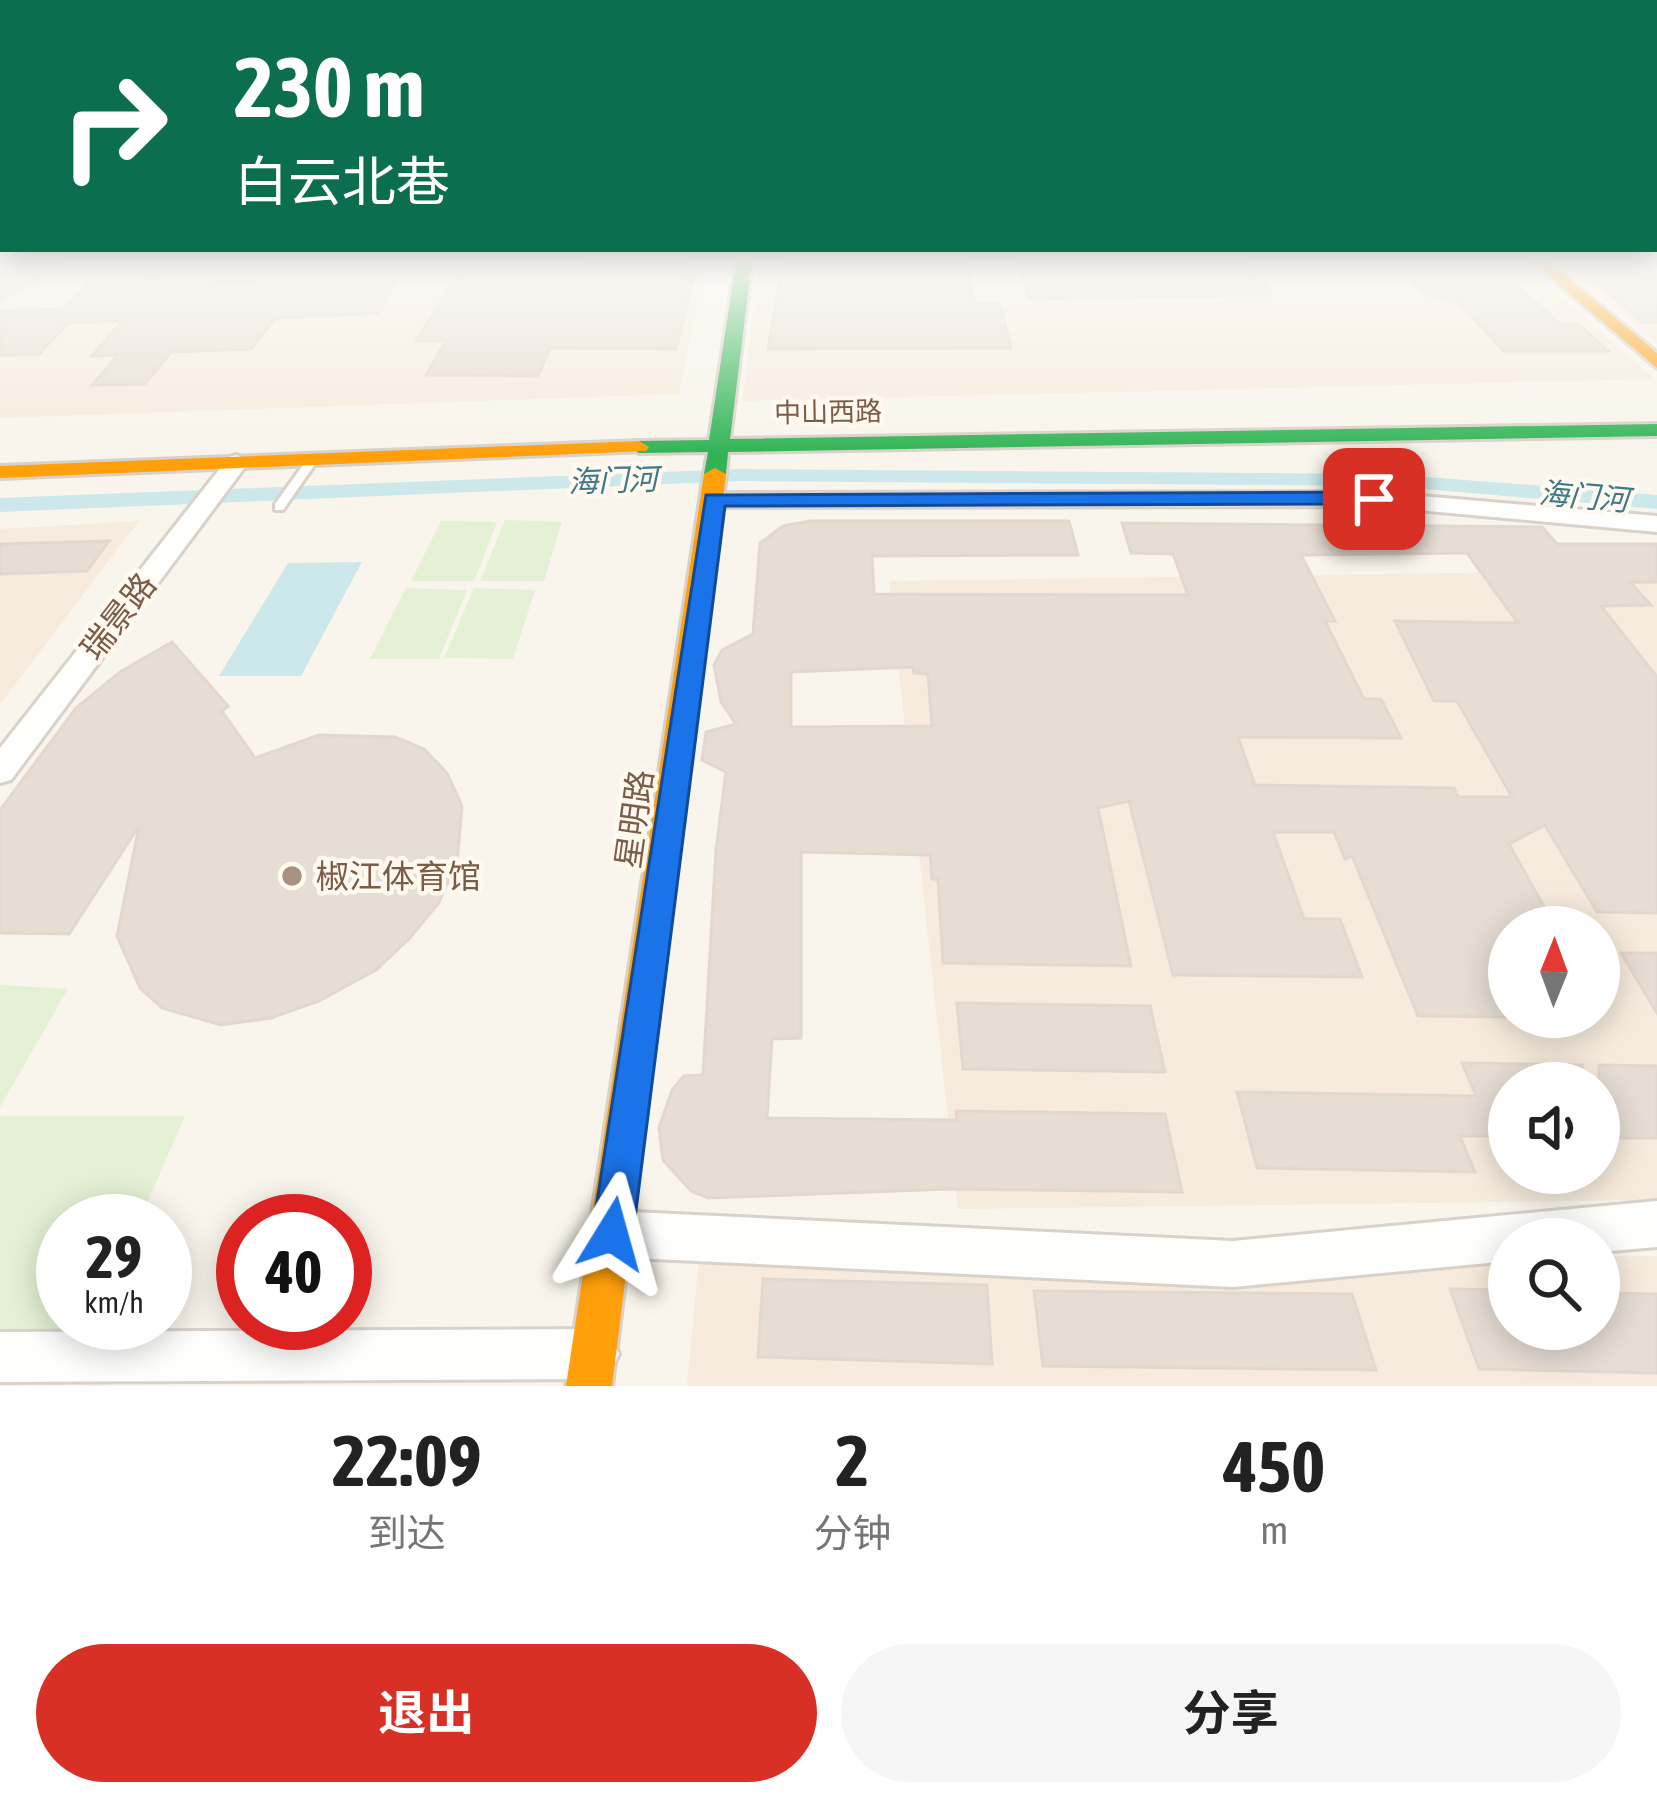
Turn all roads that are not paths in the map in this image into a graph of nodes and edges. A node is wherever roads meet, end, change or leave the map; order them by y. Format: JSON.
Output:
{"nodes":[{"id":1,"x":736,"y":326,"type":"edge"},
{"id":2,"x":1615,"y":326,"type":"edge"},
{"id":3,"x":1657,"y":362,"type":"edge"},
{"id":4,"x":1657,"y":413,"type":"edge"},
{"id":5,"x":1657,"y":430,"type":"edge"},
{"id":6,"x":722,"y":442,"type":"junction"},
{"id":7,"x":0,"y":455,"type":"edge"},
{"id":8,"x":307,"y":467,"type":"junction"},
{"id":9,"x":231,"y":469,"type":"junction"},
{"id":10,"x":0,"y":472,"type":"edge"},
{"id":11,"x":714,"y":500,"type":"junction"},
{"id":12,"x":279,"y":507,"type":"dead end"},
{"id":13,"x":1657,"y":524,"type":"edge"},
{"id":14,"x":0,"y":770,"type":"edge"},
{"id":15,"x":1657,"y":1224,"type":"edge"},
{"id":16,"x":612,"y":1234,"type":"junction"},
{"id":17,"x":0,"y":1358,"type":"edge"},
{"id":18,"x":591,"y":1370,"type":"edge"}],
"edges":[{"from":1,"to":6,"type":"main road","name":"星明路"},
{"from":2,"to":3,"type":"main road"},
{"from":4,"to":6,"type":"main road","name":"中山西路"},
{"from":5,"to":6,"type":"main road","name":"中山西路"},
{"from":6,"to":7,"type":"main road","name":"中山西路"},
{"from":6,"to":8,"type":"main road","name":"中山西路"},
{"from":6,"to":11,"type":"main road","name":"星明路"},
{"from":8,"to":9,"type":"main road","name":"中山西路"},
{"from":8,"to":12,"type":"lane"},
{"from":9,"to":10,"type":"main road","name":"中山西路"},
{"from":9,"to":14,"type":"street","name":"瑞景路"},
{"from":11,"to":13,"type":"street"},
{"from":11,"to":16,"type":"main road","name":"星明路"},
{"from":15,"to":16,"type":"street"},
{"from":16,"to":18,"type":"main road","name":"星明路"},
{"from":17,"to":18,"type":"street"}]}
